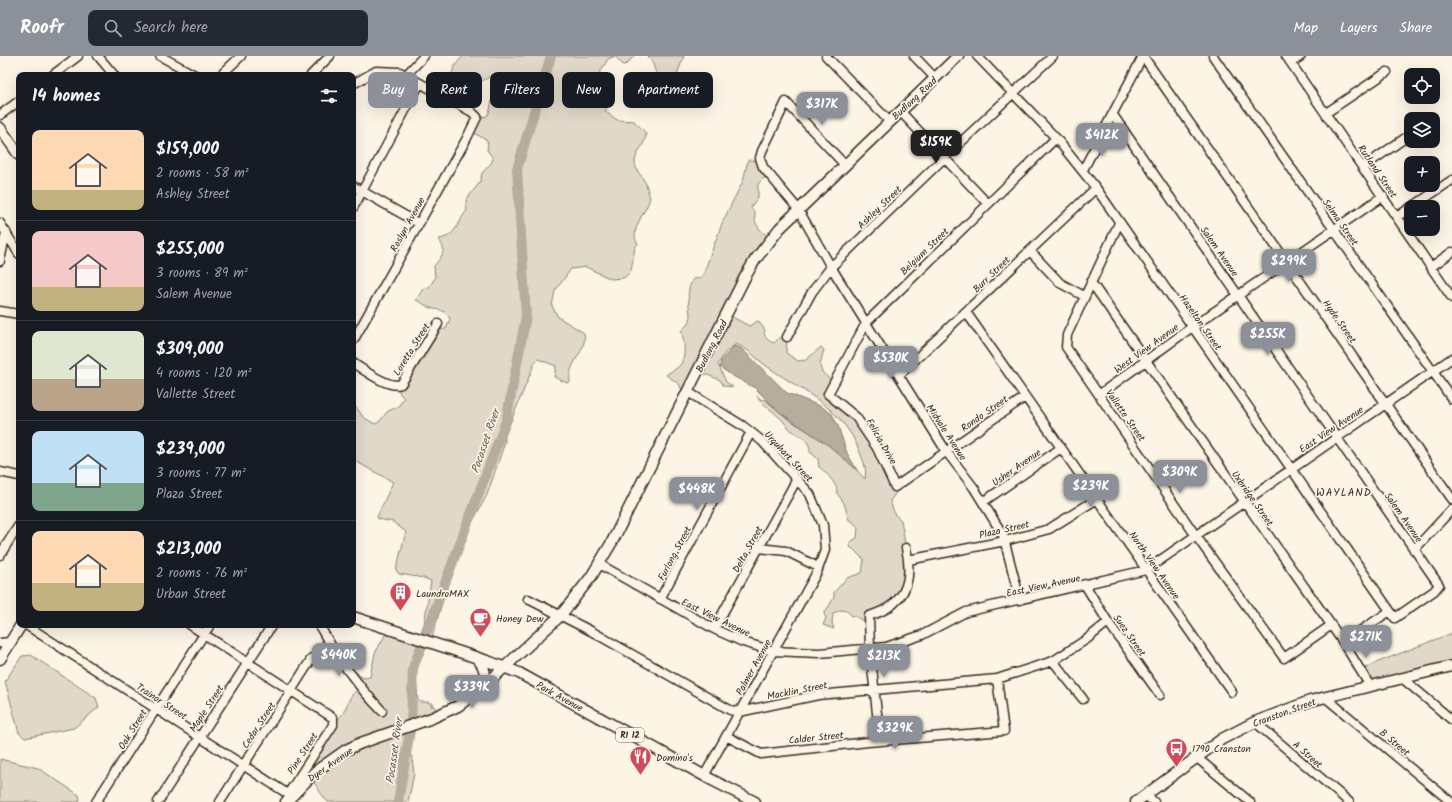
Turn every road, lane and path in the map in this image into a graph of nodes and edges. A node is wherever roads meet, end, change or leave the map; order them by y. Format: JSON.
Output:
{"nodes":[{"id":1,"x":78,"y":56,"type":"edge"},
{"id":2,"x":98,"y":56,"type":"edge"},
{"id":3,"x":160,"y":56,"type":"edge"},
{"id":4,"x":230,"y":56,"type":"edge"},
{"id":5,"x":241,"y":56,"type":"edge"},
{"id":6,"x":330,"y":56,"type":"edge"},
{"id":7,"x":424,"y":56,"type":"edge"},
{"id":8,"x":826,"y":56,"type":"edge"},
{"id":9,"x":914,"y":56,"type":"edge"},
{"id":10,"x":958,"y":56,"type":"edge"},
{"id":11,"x":977,"y":56,"type":"edge"},
{"id":12,"x":1053,"y":56,"type":"edge"},
{"id":13,"x":1143,"y":56,"type":"edge"},
{"id":14,"x":1213,"y":56,"type":"edge"},
{"id":15,"x":1301,"y":56,"type":"edge"},
{"id":16,"x":1288,"y":60,"type":"edge"},
{"id":17,"x":232,"y":65,"type":"junction"},
{"id":18,"x":57,"y":72,"type":"edge"},
{"id":19,"x":111,"y":72,"type":"edge"},
{"id":20,"x":189,"y":72,"type":"edge"},
{"id":21,"x":224,"y":72,"type":"edge"},
{"id":22,"x":314,"y":72,"type":"edge"},
{"id":23,"x":374,"y":72,"type":"edge"},
{"id":24,"x":398,"y":72,"type":"edge"},
{"id":25,"x":409,"y":72,"type":"edge"},
{"id":26,"x":1387,"y":72,"type":"dead end"},
{"id":27,"x":368,"y":76,"type":"edge"},
{"id":28,"x":935,"y":78,"type":"junction"},
{"id":29,"x":356,"y":82,"type":"edge"},
{"id":30,"x":420,"y":83,"type":"joint"},
{"id":31,"x":1013,"y":93,"type":"junction"},
{"id":32,"x":16,"y":103,"type":"edge"},
{"id":33,"x":900,"y":111,"type":"junction"},
{"id":34,"x":1326,"y":113,"type":"junction"},
{"id":35,"x":0,"y":115,"type":"edge"},
{"id":36,"x":1113,"y":115,"type":"junction"},
{"id":37,"x":889,"y":121,"type":"junction"},
{"id":38,"x":0,"y":129,"type":"edge"},
{"id":39,"x":1056,"y":138,"type":"junction"},
{"id":40,"x":1404,"y":139,"type":"edge"},
{"id":41,"x":16,"y":151,"type":"edge"},
{"id":42,"x":944,"y":158,"type":"junction"},
{"id":43,"x":844,"y":164,"type":"junction"},
{"id":44,"x":1363,"y":167,"type":"junction"},
{"id":45,"x":1083,"y":170,"type":"junction"},
{"id":46,"x":1452,"y":180,"type":"edge"},
{"id":47,"x":356,"y":188,"type":"edge"},
{"id":48,"x":1096,"y":188,"type":"junction"},
{"id":49,"x":362,"y":191,"type":"junction"},
{"id":50,"x":1383,"y":196,"type":"junction"},
{"id":51,"x":1422,"y":200,"type":"edge"},
{"id":52,"x":356,"y":202,"type":"edge"},
{"id":53,"x":987,"y":203,"type":"junction"},
{"id":54,"x":798,"y":209,"type":"junction"},
{"id":55,"x":1404,"y":212,"type":"edge"},
{"id":56,"x":1397,"y":217,"type":"junction"},
{"id":57,"x":0,"y":223,"type":"edge"},
{"id":58,"x":418,"y":223,"type":"junction"},
{"id":59,"x":1119,"y":223,"type":"junction"},
{"id":60,"x":1334,"y":230,"type":"junction"},
{"id":61,"x":6,"y":232,"type":"junction"},
{"id":62,"x":16,"y":249,"type":"edge"},
{"id":63,"x":1030,"y":251,"type":"junction"},
{"id":64,"x":1452,"y":252,"type":"edge"},
{"id":65,"x":0,"y":261,"type":"edge"},
{"id":66,"x":1287,"y":263,"type":"junction"},
{"id":67,"x":831,"y":267,"type":"junction"},
{"id":68,"x":1431,"y":267,"type":"junction"},
{"id":69,"x":1091,"y":282,"type":"junction"},
{"id":70,"x":1084,"y":296,"type":"junction"},
{"id":71,"x":1239,"y":296,"type":"junction"},
{"id":72,"x":1452,"y":298,"type":"edge"},
{"id":73,"x":0,"y":312,"type":"edge"},
{"id":74,"x":966,"y":312,"type":"junction"},
{"id":75,"x":16,"y":314,"type":"edge"},
{"id":76,"x":866,"y":323,"type":"junction"},
{"id":77,"x":438,"y":324,"type":"dead end"},
{"id":78,"x":1192,"y":327,"type":"junction"},
{"id":79,"x":356,"y":336,"type":"edge"},
{"id":80,"x":787,"y":337,"type":"dead end"},
{"id":81,"x":1452,"y":358,"type":"edge"},
{"id":82,"x":1146,"y":360,"type":"junction"},
{"id":83,"x":356,"y":365,"type":"edge"},
{"id":84,"x":1433,"y":371,"type":"junction"},
{"id":85,"x":899,"y":375,"type":"junction"},
{"id":86,"x":688,"y":392,"type":"junction"},
{"id":87,"x":828,"y":394,"type":"joint"},
{"id":88,"x":1100,"y":394,"type":"junction"},
{"id":89,"x":1025,"y":397,"type":"junction"},
{"id":90,"x":1452,"y":399,"type":"edge"},
{"id":91,"x":1386,"y":404,"type":"junction"},
{"id":92,"x":751,"y":432,"type":"junction"},
{"id":93,"x":1336,"y":437,"type":"junction"},
{"id":94,"x":1061,"y":448,"type":"junction"},
{"id":95,"x":946,"y":451,"type":"junction"},
{"id":96,"x":1290,"y":469,"type":"junction"},
{"id":97,"x":0,"y":472,"type":"edge"},
{"id":98,"x":16,"y":473,"type":"edge"},
{"id":99,"x":797,"y":478,"type":"junction"},
{"id":100,"x":895,"y":487,"type":"joint"},
{"id":101,"x":1097,"y":499,"type":"junction"},
{"id":102,"x":1452,"y":499,"type":"edge"},
{"id":103,"x":983,"y":502,"type":"junction"},
{"id":104,"x":1244,"y":502,"type":"junction"},
{"id":105,"x":1452,"y":509,"type":"edge"},
{"id":106,"x":16,"y":530,"type":"edge"},
{"id":107,"x":1196,"y":536,"type":"junction"},
{"id":108,"x":1005,"y":541,"type":"junction"},
{"id":109,"x":759,"y":548,"type":"junction"},
{"id":110,"x":906,"y":548,"type":"dead end"},
{"id":111,"x":1414,"y":550,"type":"junction"},
{"id":112,"x":0,"y":555,"type":"edge"},
{"id":113,"x":908,"y":560,"type":"junction"},
{"id":114,"x":599,"y":564,"type":"junction"},
{"id":115,"x":818,"y":567,"type":"junction"},
{"id":116,"x":1146,"y":570,"type":"junction"},
{"id":117,"x":1085,"y":585,"type":"junction"},
{"id":118,"x":528,"y":599,"type":"dead end"},
{"id":119,"x":660,"y":599,"type":"junction"},
{"id":120,"x":1020,"y":600,"type":"junction"},
{"id":121,"x":1390,"y":611,"type":"junction"},
{"id":122,"x":561,"y":614,"type":"junction"},
{"id":123,"x":356,"y":618,"type":"edge"},
{"id":124,"x":1108,"y":622,"type":"junction"},
{"id":125,"x":1330,"y":626,"type":"junction"},
{"id":126,"x":18,"y":628,"type":"edge"},
{"id":127,"x":31,"y":628,"type":"edge"},
{"id":128,"x":195,"y":628,"type":"edge"},
{"id":129,"x":208,"y":628,"type":"edge"},
{"id":130,"x":270,"y":628,"type":"edge"},
{"id":131,"x":321,"y":628,"type":"edge"},
{"id":132,"x":714,"y":629,"type":"junction"},
{"id":133,"x":204,"y":634,"type":"junction"},
{"id":134,"x":1343,"y":642,"type":"junction"},
{"id":135,"x":5,"y":643,"type":"edge"},
{"id":136,"x":870,"y":649,"type":"junction"},
{"id":137,"x":773,"y":651,"type":"junction"},
{"id":138,"x":476,"y":657,"type":"junction"},
{"id":139,"x":312,"y":658,"type":"dead end"},
{"id":140,"x":0,"y":659,"type":"edge"},
{"id":141,"x":1053,"y":661,"type":"junction"},
{"id":142,"x":248,"y":662,"type":"junction"},
{"id":143,"x":1452,"y":666,"type":"edge"},
{"id":144,"x":506,"y":668,"type":"junction"},
{"id":145,"x":1402,"y":678,"type":"junction"},
{"id":146,"x":997,"y":679,"type":"junction"},
{"id":147,"x":1370,"y":686,"type":"junction"},
{"id":148,"x":481,"y":689,"type":"junction"},
{"id":149,"x":875,"y":690,"type":"junction"},
{"id":150,"x":292,"y":691,"type":"junction"},
{"id":151,"x":1232,"y":692,"type":"dead end"},
{"id":152,"x":1160,"y":694,"type":"dead end"},
{"id":153,"x":1326,"y":698,"type":"junction"},
{"id":154,"x":1083,"y":699,"type":"dead end"},
{"id":155,"x":156,"y":709,"type":"junction"},
{"id":156,"x":382,"y":711,"type":"dead end"},
{"id":157,"x":739,"y":712,"type":"junction"},
{"id":158,"x":1452,"y":720,"type":"edge"},
{"id":159,"x":1255,"y":722,"type":"junction"},
{"id":160,"x":726,"y":736,"type":"junction"},
{"id":161,"x":199,"y":737,"type":"junction"},
{"id":162,"x":880,"y":741,"type":"junction"},
{"id":163,"x":1196,"y":757,"type":"junction"},
{"id":164,"x":244,"y":766,"type":"junction"},
{"id":165,"x":704,"y":776,"type":"junction"},
{"id":166,"x":1145,"y":795,"type":"junction"},
{"id":167,"x":289,"y":797,"type":"edge"},
{"id":168,"x":1448,"y":801,"type":"edge"},
{"id":169,"x":96,"y":802,"type":"edge"},
{"id":170,"x":158,"y":802,"type":"edge"},
{"id":171,"x":220,"y":802,"type":"edge"},
{"id":172,"x":755,"y":802,"type":"edge"},
{"id":173,"x":1136,"y":802,"type":"edge"},
{"id":174,"x":1154,"y":802,"type":"edge"},
{"id":175,"x":1250,"y":802,"type":"edge"},
{"id":176,"x":1349,"y":802,"type":"edge"}],
"edges":[{"from":1,"to":18,"type":"street"},
{"from":2,"to":19,"type":"street"},
{"from":3,"to":20,"type":"street"},
{"from":4,"to":17,"type":"street"},
{"from":5,"to":17,"type":"street"},
{"from":6,"to":22,"type":"street"},
{"from":7,"to":25,"type":"street"},
{"from":8,"to":37,"type":"street"},
{"from":9,"to":28,"type":"street"},
{"from":10,"to":28,"type":"main road","name":"Budlong Road"},
{"from":11,"to":31,"type":"street","name":"Hazelton Street"},
{"from":12,"to":31,"type":"street","name":"Ashley Street"},
{"from":13,"to":36,"type":"street"},
{"from":13,"to":66,"type":"street","name":"Hyde Street"},
{"from":14,"to":60,"type":"street","name":"Selma Street"},
{"from":15,"to":16,"type":"street"},
{"from":16,"to":34,"type":"street","name":"Rutland Street"},
{"from":17,"to":21,"type":"street"},
{"from":23,"to":24,"type":"street"},
{"from":26,"to":34,"type":"street"},
{"from":27,"to":29,"type":"street"},
{"from":28,"to":33,"type":"main road","name":"Budlong Road"},
{"from":30,"to":49,"type":"street"},
{"from":30,"to":58,"type":"street","name":"Roslyn Avenue"},
{"from":31,"to":39,"type":"street","name":"Hazelton Street"},
{"from":31,"to":42,"type":"street","name":"Ashley Street"},
{"from":32,"to":35,"type":"street"},
{"from":33,"to":37,"type":"main road","name":"Budlong Road"},
{"from":33,"to":42,"type":"street"},
{"from":34,"to":44,"type":"street","name":"Rutland Street"},
{"from":36,"to":45,"type":"street"},
{"from":36,"to":71,"type":"street","name":"Salem Avenue"},
{"from":37,"to":43,"type":"main road","name":"Budlong Road"},
{"from":38,"to":41,"type":"main road"},
{"from":39,"to":45,"type":"street","name":"Hazelton Street"},
{"from":39,"to":53,"type":"street","name":"Belgium Street"},
{"from":40,"to":44,"type":"street"},
{"from":42,"to":53,"type":"street"},
{"from":42,"to":67,"type":"street","name":"Ashley Street"},
{"from":43,"to":54,"type":"main road","name":"Budlong Road"},
{"from":43,"to":54,"type":"street","name":"Midvale Avenue"},
{"from":44,"to":50,"type":"street","name":"Rutland Street"},
{"from":45,"to":48,"type":"street","name":"Hazelton Street"},
{"from":46,"to":51,"type":"street"},
{"from":47,"to":49,"type":"street"},
{"from":48,"to":59,"type":"street","name":"Hazelton Street"},
{"from":48,"to":63,"type":"street","name":"Burr Street"},
{"from":49,"to":52,"type":"street"},
{"from":49,"to":58,"type":"street"},
{"from":50,"to":56,"type":"street","name":"Rutland Street"},
{"from":50,"to":60,"type":"street","name":"West View Avenue"},
{"from":53,"to":76,"type":"street","name":"Belgium Street"},
{"from":54,"to":67,"type":"street","name":"Midvale Avenue"},
{"from":54,"to":86,"type":"main road","name":"Budlong Road"},
{"from":55,"to":56,"type":"street"},
{"from":56,"to":68,"type":"street","name":"Rutland Street"},
{"from":57,"to":61,"type":"street"},
{"from":58,"to":79,"type":"street","name":"Roslyn Avenue"},
{"from":59,"to":69,"type":"street","name":"Vallette Street"},
{"from":59,"to":78,"type":"street","name":"Hazelton Street"},
{"from":60,"to":66,"type":"street","name":"West View Avenue"},
{"from":60,"to":84,"type":"street","name":"Selma Street"},
{"from":61,"to":62,"type":"street"},
{"from":61,"to":65,"type":"street"},
{"from":63,"to":70,"type":"street"},
{"from":63,"to":74,"type":"street","name":"Burr Street"},
{"from":64,"to":68,"type":"street"},
{"from":66,"to":71,"type":"street","name":"West View Avenue"},
{"from":66,"to":91,"type":"street","name":"Hyde Street"},
{"from":67,"to":76,"type":"street","name":"Midvale Avenue"},
{"from":67,"to":80,"type":"street","name":"Ashley Street"},
{"from":68,"to":72,"type":"street","name":"Rutland Street"},
{"from":69,"to":70,"type":"street","name":"Vallette Street"},
{"from":69,"to":82,"type":"street","name":"Uxbridge Street"},
{"from":70,"to":88,"type":"street","name":"Vallette Street"},
{"from":71,"to":78,"type":"street","name":"West View Avenue"},
{"from":71,"to":93,"type":"street","name":"Salem Avenue"},
{"from":73,"to":75,"type":"street"},
{"from":74,"to":85,"type":"street","name":"Burr Street"},
{"from":74,"to":89,"type":"street","name":"North View Avenue"},
{"from":76,"to":85,"type":"street","name":"Midvale Avenue"},
{"from":76,"to":87,"type":"street","name":"Belgium Street"},
{"from":77,"to":83,"type":"street","name":"Loretta Street"},
{"from":78,"to":82,"type":"street","name":"West View Avenue"},
{"from":78,"to":96,"type":"street","name":"Hazelton Street"},
{"from":81,"to":84,"type":"street","name":"East View Avenue"},
{"from":82,"to":88,"type":"street","name":"West View Avenue"},
{"from":82,"to":104,"type":"street","name":"Uxbridge Street"},
{"from":84,"to":90,"type":"street","name":"Selma Street"},
{"from":84,"to":91,"type":"street","name":"East View Avenue"},
{"from":85,"to":95,"type":"street","name":"Midvale Avenue"},
{"from":86,"to":92,"type":"street","name":"Urquhart Street"},
{"from":86,"to":114,"type":"main road","name":"Budlong Road"},
{"from":87,"to":100,"type":"street","name":"Felicia Drive"},
{"from":88,"to":107,"type":"street","name":"Vallette Street"},
{"from":89,"to":94,"type":"street","name":"North View Avenue"},
{"from":89,"to":95,"type":"street","name":"Rondo Street"},
{"from":91,"to":93,"type":"street","name":"East View Avenue"},
{"from":91,"to":102,"type":"street","name":"Hyde Street"},
{"from":92,"to":99,"type":"street","name":"Urquhart Street"},
{"from":92,"to":119,"type":"street","name":"Furlong Street"},
{"from":93,"to":96,"type":"street","name":"East View Avenue"},
{"from":93,"to":111,"type":"street","name":"Salem Avenue"},
{"from":94,"to":101,"type":"street","name":"North View Avenue"},
{"from":94,"to":103,"type":"street","name":"Usher Avenue"},
{"from":95,"to":100,"type":"street","name":"Rondo Street"},
{"from":95,"to":103,"type":"street","name":"Midvale Avenue"},
{"from":96,"to":104,"type":"street","name":"East View Avenue"},
{"from":96,"to":121,"type":"street","name":"Hazelton Street"},
{"from":97,"to":98,"type":"street"},
{"from":99,"to":109,"type":"street","name":"Delta Street"},
{"from":99,"to":115,"type":"street","name":"Urquhart Street"},
{"from":101,"to":108,"type":"street","name":"Plaza Street"},
{"from":101,"to":116,"type":"street","name":"North View Avenue"},
{"from":103,"to":108,"type":"street","name":"Midvale Avenue"},
{"from":104,"to":107,"type":"street","name":"East View Avenue"},
{"from":104,"to":125,"type":"street","name":"Uxbridge Street"},
{"from":105,"to":111,"type":"street"},
{"from":106,"to":112,"type":"street"},
{"from":107,"to":116,"type":"street","name":"East View Avenue"},
{"from":107,"to":125,"type":"street","name":"Vallette Street"},
{"from":108,"to":113,"type":"street","name":"Plaza Street"},
{"from":108,"to":120,"type":"street","name":"Midvale Avenue"},
{"from":109,"to":115,"type":"street"},
{"from":109,"to":132,"type":"street","name":"Delta Street"},
{"from":110,"to":113,"type":"street"},
{"from":111,"to":121,"type":"street","name":"Salem Avenue"},
{"from":113,"to":136,"type":"street"},
{"from":114,"to":119,"type":"street","name":"East View Avenue"},
{"from":114,"to":122,"type":"main road","name":"Budlong Road"},
{"from":115,"to":137,"type":"street","name":"Palmer Avenue"},
{"from":116,"to":117,"type":"street","name":"East View Avenue"},
{"from":116,"to":151,"type":"street","name":"North View Avenue"},
{"from":117,"to":120,"type":"street","name":"East View Avenue"},
{"from":117,"to":124,"type":"street","name":"Suez Street"},
{"from":118,"to":122,"type":"street"},
{"from":119,"to":132,"type":"street","name":"East View Avenue"},
{"from":120,"to":136,"type":"street","name":"East View Avenue"},
{"from":121,"to":134,"type":"street"},
{"from":122,"to":144,"type":"main road","name":"Budlong Road"},
{"from":122,"to":157,"type":"street"},
{"from":123,"to":138,"type":"main road","name":"Park Avenue","number":"RI 12"},
{"from":124,"to":141,"type":"street","name":"Macklin Street"},
{"from":124,"to":152,"type":"street","name":"Suez Street"},
{"from":125,"to":134,"type":"street","name":"Uxbridge Street"},
{"from":126,"to":135,"type":"main road"},
{"from":127,"to":155,"type":"street","name":"Trainor Street"},
{"from":128,"to":133,"type":"street"},
{"from":129,"to":133,"type":"street","name":"Oak Street"},
{"from":130,"to":142,"type":"street","name":"Maple Street"},
{"from":131,"to":156,"type":"street"},
{"from":132,"to":137,"type":"street","name":"East View Avenue"},
{"from":133,"to":142,"type":"street"},
{"from":133,"to":155,"type":"street","name":"Oak Street"},
{"from":134,"to":147,"type":"street","name":"Uxbridge Street"},
{"from":135,"to":140,"type":"main road"},
{"from":136,"to":137,"type":"street","name":"East View Avenue"},
{"from":136,"to":149,"type":"street"},
{"from":137,"to":157,"type":"street","name":"Palmer Avenue"},
{"from":138,"to":144,"type":"main road","name":"Park Avenue","number":"RI 12"},
{"from":138,"to":148,"type":"main road"},
{"from":139,"to":150,"type":"street","name":"Cedar Street"},
{"from":141,"to":146,"type":"street","name":"Macklin Street"},
{"from":141,"to":154,"type":"street"},
{"from":142,"to":150,"type":"street"},
{"from":142,"to":161,"type":"street","name":"Maple Street"},
{"from":143,"to":145,"type":"main road","name":"Cranston Street"},
{"from":144,"to":148,"type":"main road","name":"Dyer Avenue"},
{"from":144,"to":165,"type":"main road","name":"Park Avenue","number":"RI 12"},
{"from":145,"to":147,"type":"main road","name":"Cranston Street"},
{"from":145,"to":158,"type":"street"},
{"from":146,"to":149,"type":"street","name":"Macklin Street"},
{"from":146,"to":162,"type":"street","name":"Calder Street"},
{"from":147,"to":153,"type":"main road","name":"Cranston Street"},
{"from":148,"to":167,"type":"main road","name":"Dyer Avenue"},
{"from":149,"to":157,"type":"street","name":"Macklin Street"},
{"from":149,"to":162,"type":"street"},
{"from":150,"to":164,"type":"street","name":"Cedar Street"},
{"from":150,"to":167,"type":"street","name":"Pine Street"},
{"from":153,"to":159,"type":"main road","name":"Cranston Street"},
{"from":153,"to":168,"type":"street","name":"B Street"},
{"from":155,"to":161,"type":"street","name":"Trainor Street"},
{"from":155,"to":169,"type":"street","name":"Oak Street"},
{"from":157,"to":160,"type":"street","name":"Palmer Avenue"},
{"from":159,"to":163,"type":"main road","name":"Cranston Street"},
{"from":159,"to":176,"type":"street","name":"A Street"},
{"from":160,"to":162,"type":"street","name":"Calder Street"},
{"from":160,"to":165,"type":"street","name":"Palmer Avenue"},
{"from":161,"to":164,"type":"street","name":"Trainor Street"},
{"from":161,"to":170,"type":"street","name":"Maple Street"},
{"from":163,"to":166,"type":"main road","name":"Cranston Street"},
{"from":163,"to":175,"type":"street"},
{"from":164,"to":167,"type":"street","name":"Trainor Street"},
{"from":164,"to":171,"type":"street","name":"Cedar Street"},
{"from":165,"to":172,"type":"main road","name":"Park Avenue","number":"RI 12"},
{"from":166,"to":173,"type":"main road","name":"Cranston Street"},
{"from":166,"to":174,"type":"street"}]}
